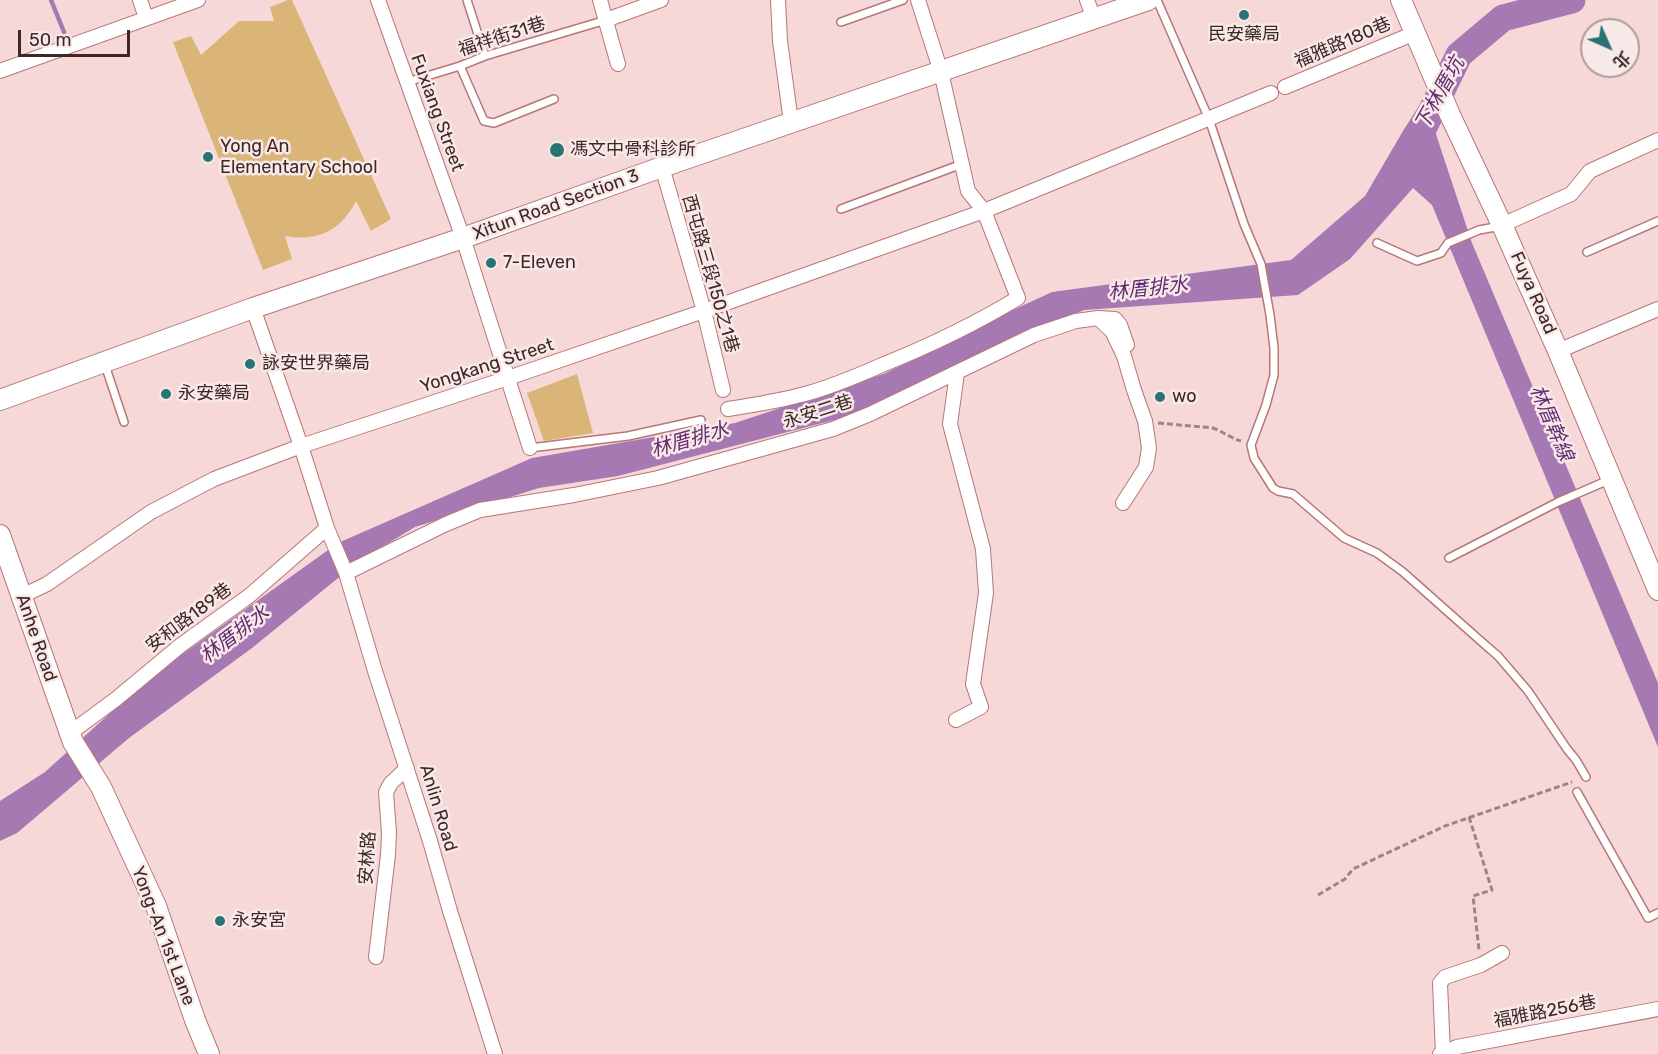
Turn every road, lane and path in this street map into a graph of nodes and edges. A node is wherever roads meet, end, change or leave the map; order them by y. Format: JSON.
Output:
{"nodes":[{"id":1,"x":140,"y":0,"type":"edge"},
{"id":2,"x":198,"y":0,"type":"edge"},
{"id":3,"x":378,"y":0,"type":"edge"},
{"id":4,"x":467,"y":0,"type":"edge"},
{"id":5,"x":600,"y":0,"type":"edge"},
{"id":6,"x":661,"y":0,"type":"edge"},
{"id":7,"x":778,"y":0,"type":"edge"},
{"id":8,"x":903,"y":0,"type":"edge"},
{"id":9,"x":918,"y":0,"type":"edge"},
{"id":10,"x":1087,"y":0,"type":"edge"},
{"id":11,"x":1148,"y":0,"type":"edge"},
{"id":12,"x":1157,"y":0,"type":"edge"},
{"id":13,"x":1401,"y":0,"type":"edge"},
{"id":14,"x":146,"y":18,"type":"junction"},
{"id":15,"x":1094,"y":19,"type":"junction"},
{"id":16,"x":606,"y":20,"type":"junction"},
{"id":17,"x":841,"y":22,"type":"dead end"},
{"id":18,"x":1415,"y":33,"type":"junction"},
{"id":19,"x":485,"y":56,"type":"junction"},
{"id":20,"x":618,"y":64,"type":"dead end"},
{"id":21,"x":460,"y":66,"type":"junction"},
{"id":22,"x":0,"y":71,"type":"edge"},
{"id":23,"x":941,"y":72,"type":"junction"},
{"id":24,"x":407,"y":82,"type":"junction"},
{"id":25,"x":1285,"y":87,"type":"dead end"},
{"id":26,"x":1271,"y":93,"type":"dead end"},
{"id":27,"x":554,"y":99,"type":"dead end"},
{"id":28,"x":1209,"y":119,"type":"junction"},
{"id":29,"x":791,"y":122,"type":"junction"},
{"id":30,"x":1658,"y":140,"type":"edge"},
{"id":31,"x":962,"y":164,"type":"junction"},
{"id":32,"x":662,"y":167,"type":"junction"},
{"id":33,"x":841,"y":208,"type":"dead end"},
{"id":34,"x":984,"y":211,"type":"junction"},
{"id":35,"x":1658,"y":221,"type":"edge"},
{"id":36,"x":1502,"y":225,"type":"junction"},
{"id":37,"x":463,"y":238,"type":"junction"},
{"id":38,"x":1377,"y":243,"type":"dead end"},
{"id":39,"x":1587,"y":252,"type":"dead end"},
{"id":40,"x":253,"y":308,"type":"junction"},
{"id":41,"x":1658,"y":309,"type":"edge"},
{"id":42,"x":704,"y":311,"type":"junction"},
{"id":43,"x":1098,"y":318,"type":"junction"},
{"id":44,"x":1558,"y":351,"type":"junction"},
{"id":45,"x":104,"y":362,"type":"junction"},
{"id":46,"x":957,"y":373,"type":"junction"},
{"id":47,"x":508,"y":378,"type":"junction"},
{"id":48,"x":723,"y":390,"type":"dead end"},
{"id":49,"x":0,"y":400,"type":"edge"},
{"id":50,"x":1146,"y":404,"type":"joint"},
{"id":51,"x":728,"y":409,"type":"dead end"},
{"id":52,"x":701,"y":420,"type":"dead end"},
{"id":53,"x":124,"y":423,"type":"dead end"},
{"id":54,"x":1251,"y":445,"type":"junction"},
{"id":55,"x":301,"y":446,"type":"junction"},
{"id":56,"x":530,"y":448,"type":"joint"},
{"id":57,"x":1612,"y":479,"type":"junction"},
{"id":58,"x":1123,"y":503,"type":"dead end"},
{"id":59,"x":328,"y":530,"type":"junction"},
{"id":60,"x":0,"y":535,"type":"edge"},
{"id":61,"x":1449,"y":558,"type":"dead end"},
{"id":62,"x":346,"y":573,"type":"junction"},
{"id":63,"x":1658,"y":590,"type":"edge"},
{"id":64,"x":22,"y":596,"type":"junction"},
{"id":65,"x":956,"y":720,"type":"dead end"},
{"id":66,"x":71,"y":738,"type":"junction"},
{"id":67,"x":407,"y":768,"type":"junction"},
{"id":68,"x":1586,"y":777,"type":"joint"},
{"id":69,"x":101,"y":787,"type":"joint"},
{"id":70,"x":1577,"y":792,"type":"dead end"},
{"id":71,"x":1469,"y":817,"type":"junction"},
{"id":72,"x":1318,"y":895,"type":"dead end"},
{"id":73,"x":1658,"y":913,"type":"edge"},
{"id":74,"x":1502,"y":953,"type":"dead end"},
{"id":75,"x":376,"y":957,"type":"dead end"},
{"id":76,"x":1481,"y":965,"type":"junction"},
{"id":77,"x":1658,"y":1009,"type":"edge"},
{"id":78,"x":209,"y":1054,"type":"edge"},
{"id":79,"x":495,"y":1054,"type":"edge"},
{"id":80,"x":1442,"y":1054,"type":"edge"}],
"edges":[{"from":1,"to":14,"type":"street"},
{"from":2,"to":14,"type":"street"},
{"from":3,"to":24,"type":"street","name":"Fuxiang Street"},
{"from":4,"to":19,"type":"lane"},
{"from":5,"to":16,"type":"street"},
{"from":6,"to":16,"type":"street"},
{"from":7,"to":29,"type":"street"},
{"from":8,"to":17,"type":"lane"},
{"from":9,"to":23,"type":"street"},
{"from":10,"to":15,"type":"street"},
{"from":11,"to":15,"type":"street","name":"Xitun Road Section 3"},
{"from":12,"to":28,"type":"lane"},
{"from":13,"to":18,"type":"street","name":"Fuya Road"},
{"from":14,"to":22,"type":"street"},
{"from":15,"to":23,"type":"street","name":"Xitun Road Section 3"},
{"from":16,"to":19,"type":"lane","name":"福祥街31巷"},
{"from":16,"to":20,"type":"street"},
{"from":18,"to":25,"type":"street","name":"福雅路180巷"},
{"from":18,"to":36,"type":"street","name":"Fuya Road"},
{"from":19,"to":21,"type":"lane","name":"福祥街31巷"},
{"from":21,"to":24,"type":"lane","name":"福祥街31巷"},
{"from":21,"to":27,"type":"lane"},
{"from":23,"to":29,"type":"street","name":"Xitun Road Section 3"},
{"from":23,"to":31,"type":"street"},
{"from":24,"to":37,"type":"street","name":"Fuxiang Street"},
{"from":26,"to":28,"type":"street","name":"Yongkang Street"},
{"from":28,"to":34,"type":"street","name":"Yongkang Street"},
{"from":28,"to":54,"type":"lane"},
{"from":29,"to":32,"type":"street","name":"Xitun Road Section 3"},
{"from":30,"to":36,"type":"street"},
{"from":31,"to":33,"type":"lane"},
{"from":31,"to":34,"type":"street"},
{"from":32,"to":37,"type":"street","name":"Xitun Road Section 3"},
{"from":32,"to":42,"type":"street","name":"西屯路三段150之1巷"},
{"from":34,"to":42,"type":"street","name":"Yongkang Street"},
{"from":34,"to":51,"type":"street"},
{"from":35,"to":39,"type":"lane"},
{"from":36,"to":38,"type":"lane"},
{"from":36,"to":44,"type":"street","name":"Fuya Road"},
{"from":37,"to":40,"type":"street","name":"Xitun Road Section 3"},
{"from":37,"to":47,"type":"street","name":"Fuxiang Street"},
{"from":40,"to":45,"type":"street","name":"Xitun Road Section 3"},
{"from":40,"to":55,"type":"street"},
{"from":41,"to":44,"type":"street"},
{"from":42,"to":47,"type":"street","name":"Yongkang Street"},
{"from":42,"to":48,"type":"street","name":"西屯路三段150之1巷"},
{"from":43,"to":46,"type":"street","name":"永安二巷"},
{"from":43,"to":50,"type":"street"},
{"from":43,"to":58,"type":"street"},
{"from":44,"to":57,"type":"street","name":"Fuya Road"},
{"from":45,"to":49,"type":"street","name":"Xitun Road Section 3"},
{"from":45,"to":53,"type":"lane"},
{"from":46,"to":62,"type":"street","name":"永安二巷"},
{"from":46,"to":65,"type":"street"},
{"from":47,"to":55,"type":"street","name":"Yongkang Street"},
{"from":47,"to":56,"type":"street","name":"Fuxiang Street"},
{"from":50,"to":54,"type":"path"},
{"from":52,"to":56,"type":"lane"},
{"from":54,"to":68,"type":"lane"},
{"from":55,"to":59,"type":"street"},
{"from":55,"to":64,"type":"street","name":"Yongkang Street"},
{"from":57,"to":61,"type":"lane"},
{"from":57,"to":63,"type":"street","name":"Fuya Road"},
{"from":59,"to":62,"type":"street","name":"Anlin Road"},
{"from":59,"to":66,"type":"street","name":"安和路189巷"},
{"from":60,"to":64,"type":"street","name":"Anhe Road"},
{"from":62,"to":67,"type":"street","name":"Anlin Road"},
{"from":64,"to":66,"type":"street","name":"Anhe Road"},
{"from":66,"to":69,"type":"street","name":"Anhe Road"},
{"from":67,"to":75,"type":"street","name":"安林路"},
{"from":67,"to":79,"type":"street","name":"Anlin Road"},
{"from":68,"to":71,"type":"path"},
{"from":69,"to":78,"type":"street","name":"Yong-An 1st Lane"},
{"from":70,"to":73,"type":"lane"},
{"from":71,"to":72,"type":"path"},
{"from":71,"to":76,"type":"path"},
{"from":74,"to":76,"type":"street"},
{"from":76,"to":80,"type":"street"},
{"from":77,"to":80,"type":"street","name":"福雅路256巷"}]}
